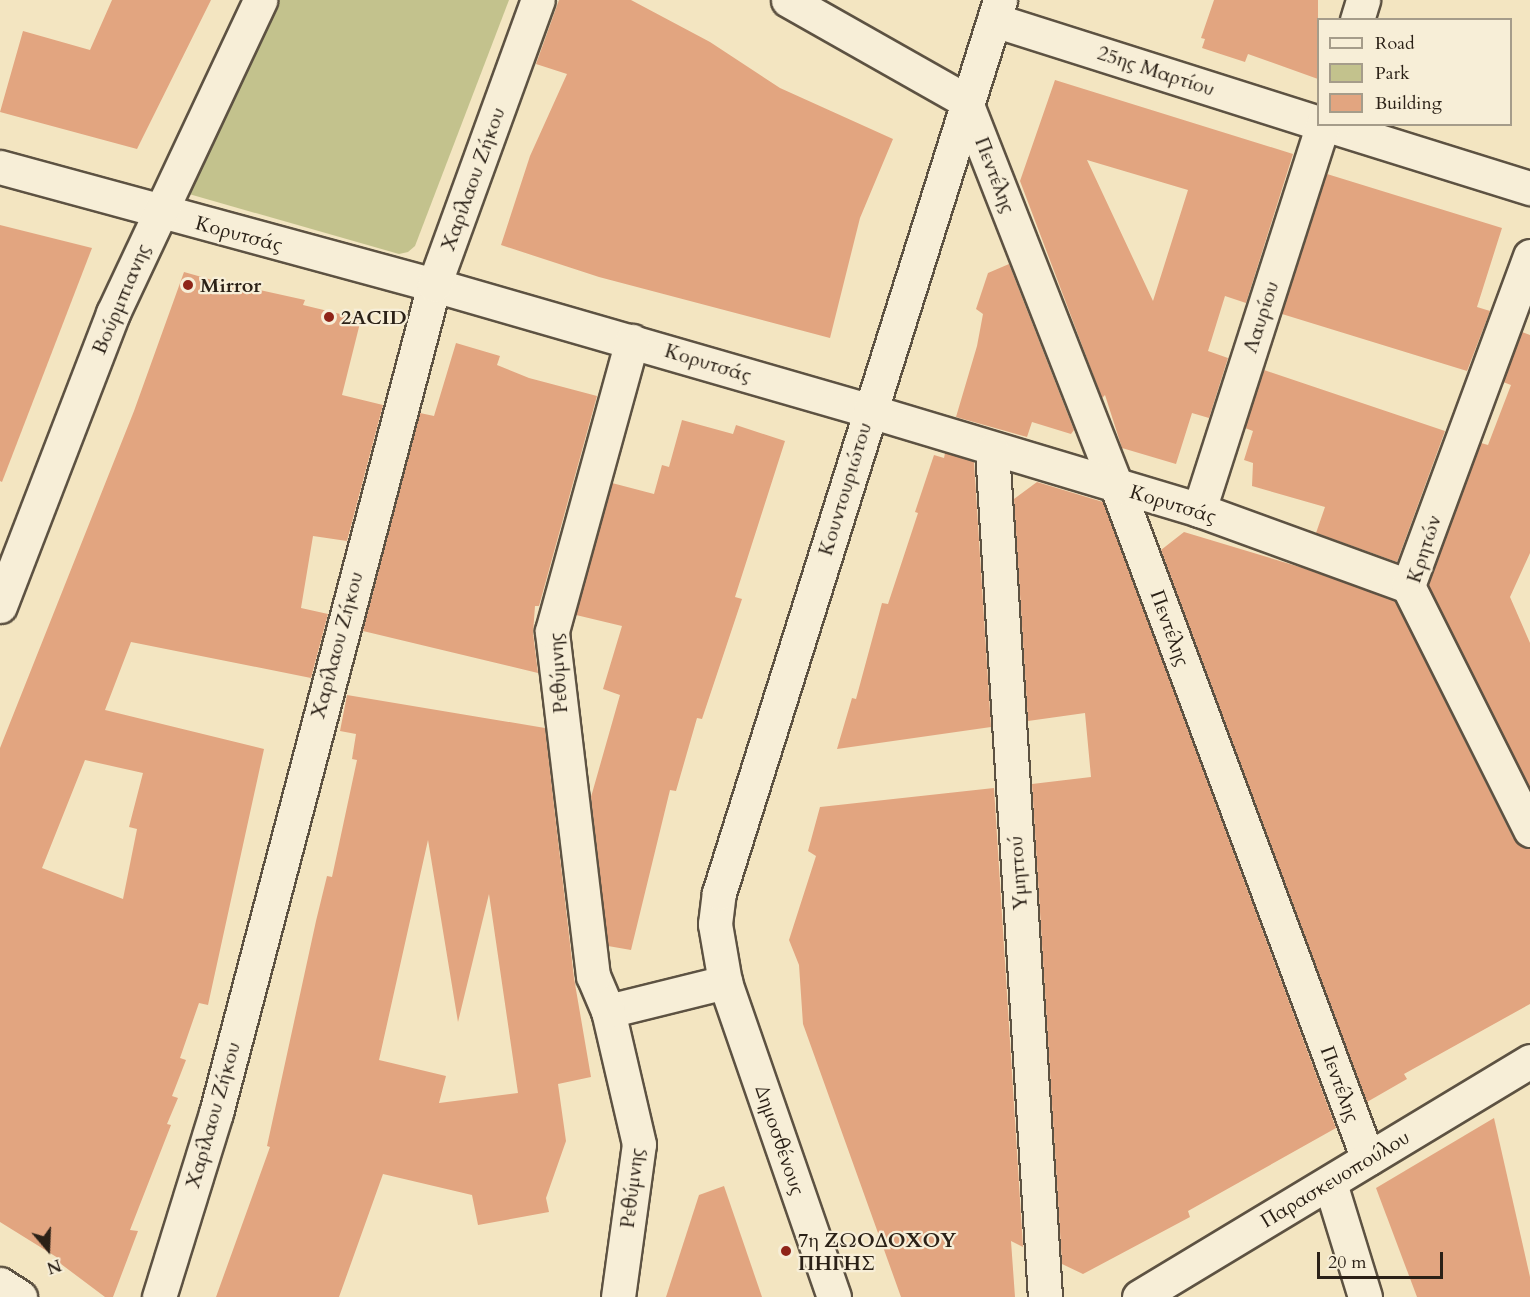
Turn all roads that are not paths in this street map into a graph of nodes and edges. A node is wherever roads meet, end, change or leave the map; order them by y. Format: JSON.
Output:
{"nodes":[{"id":1,"x":260,"y":0,"type":"edge"},
{"id":2,"x":538,"y":0,"type":"edge"},
{"id":3,"x":788,"y":0,"type":"edge"},
{"id":4,"x":1363,"y":0,"type":"edge"},
{"id":5,"x":997,"y":10,"type":"edge"},
{"id":6,"x":1358,"y":18,"type":"edge"},
{"id":7,"x":965,"y":100,"type":"junction"},
{"id":8,"x":1317,"y":122,"type":"edge"},
{"id":9,"x":1321,"y":126,"type":"edge"},
{"id":10,"x":1328,"y":126,"type":"edge"},
{"id":11,"x":0,"y":167,"type":"edge"},
{"id":12,"x":1530,"y":188,"type":"edge"},
{"id":13,"x":158,"y":213,"type":"junction"},
{"id":14,"x":1530,"y":256,"type":"edge"},
{"id":15,"x":434,"y":285,"type":"junction"},
{"id":16,"x":632,"y":340,"type":"junction"},
{"id":17,"x":870,"y":411,"type":"junction"},
{"id":18,"x":992,"y":450,"type":"junction"},
{"id":19,"x":1117,"y":487,"type":"junction"},
{"id":20,"x":1199,"y":510,"type":"junction"},
{"id":21,"x":1408,"y":586,"type":"junction"},
{"id":22,"x":0,"y":606,"type":"edge"},
{"id":23,"x":1530,"y":830,"type":"edge"},
{"id":24,"x":725,"y":982,"type":"junction"},
{"id":25,"x":608,"y":1011,"type":"junction"},
{"id":26,"x":1530,"y":1061,"type":"edge"},
{"id":27,"x":1368,"y":1159,"type":"junction"},
{"id":28,"x":1330,"y":1183,"type":"junction"},
{"id":29,"x":0,"y":1284,"type":"edge"},
{"id":30,"x":20,"y":1297,"type":"edge"},
{"id":31,"x":159,"y":1297,"type":"edge"},
{"id":32,"x":618,"y":1297,"type":"edge"},
{"id":33,"x":834,"y":1297,"type":"edge"},
{"id":34,"x":1045,"y":1297,"type":"edge"},
{"id":35,"x":1139,"y":1297,"type":"edge"},
{"id":36,"x":1365,"y":1297,"type":"edge"}],
"edges":[{"from":1,"to":13,"type":"street","name":"Βούρμπιανης"},
{"from":2,"to":15,"type":"street","name":"Χαρίλαου Ζήκου"},
{"from":3,"to":7,"type":"street"},
{"from":4,"to":6,"type":"street"},
{"from":5,"to":7,"type":"street","name":"Κουντουριώτου"},
{"from":5,"to":8,"type":"street","name":"25ης Μαρτίου"},
{"from":7,"to":17,"type":"street","name":"Κουντουριώτου"},
{"from":7,"to":19,"type":"street","name":"Πεντέλης"},
{"from":9,"to":20,"type":"street","name":"Λαυρίου"},
{"from":10,"to":12,"type":"street","name":"25ης Μαρτίου"},
{"from":11,"to":13,"type":"street","name":"Κορυτσάς"},
{"from":13,"to":15,"type":"street","name":"Κορυτσάς"},
{"from":13,"to":22,"type":"street","name":"Βούρμπιανης"},
{"from":14,"to":21,"type":"street","name":"Κρητών"},
{"from":15,"to":16,"type":"street","name":"Κορυτσάς"},
{"from":15,"to":31,"type":"street","name":"Χαρίλαου Ζήκου"},
{"from":16,"to":17,"type":"street","name":"Κορυτσάς"},
{"from":16,"to":25,"type":"street","name":"Ρεθύμνης"},
{"from":17,"to":18,"type":"street","name":"Κορυτσάς"},
{"from":17,"to":24,"type":"street","name":"Κουντουριώτου"},
{"from":18,"to":19,"type":"street","name":"Κορυτσάς"},
{"from":18,"to":34,"type":"street","name":"Υμηττού"},
{"from":19,"to":20,"type":"street","name":"Κορυτσάς"},
{"from":19,"to":27,"type":"street","name":"Πεντέλης"},
{"from":20,"to":21,"type":"street","name":"Κορυτσάς"},
{"from":21,"to":23,"type":"street","name":"Κρητών"},
{"from":24,"to":25,"type":"street"},
{"from":24,"to":33,"type":"street","name":"Δημοσθένους"},
{"from":25,"to":32,"type":"street","name":"Ρεθύμνης"},
{"from":26,"to":27,"type":"street","name":"Παρασκευοπούλου"},
{"from":27,"to":28,"type":"street","name":"Παρασκευοπούλου"},
{"from":28,"to":35,"type":"street","name":"Παρασκευοπούλου"},
{"from":28,"to":36,"type":"street"},
{"from":29,"to":30,"type":"street"}]}
